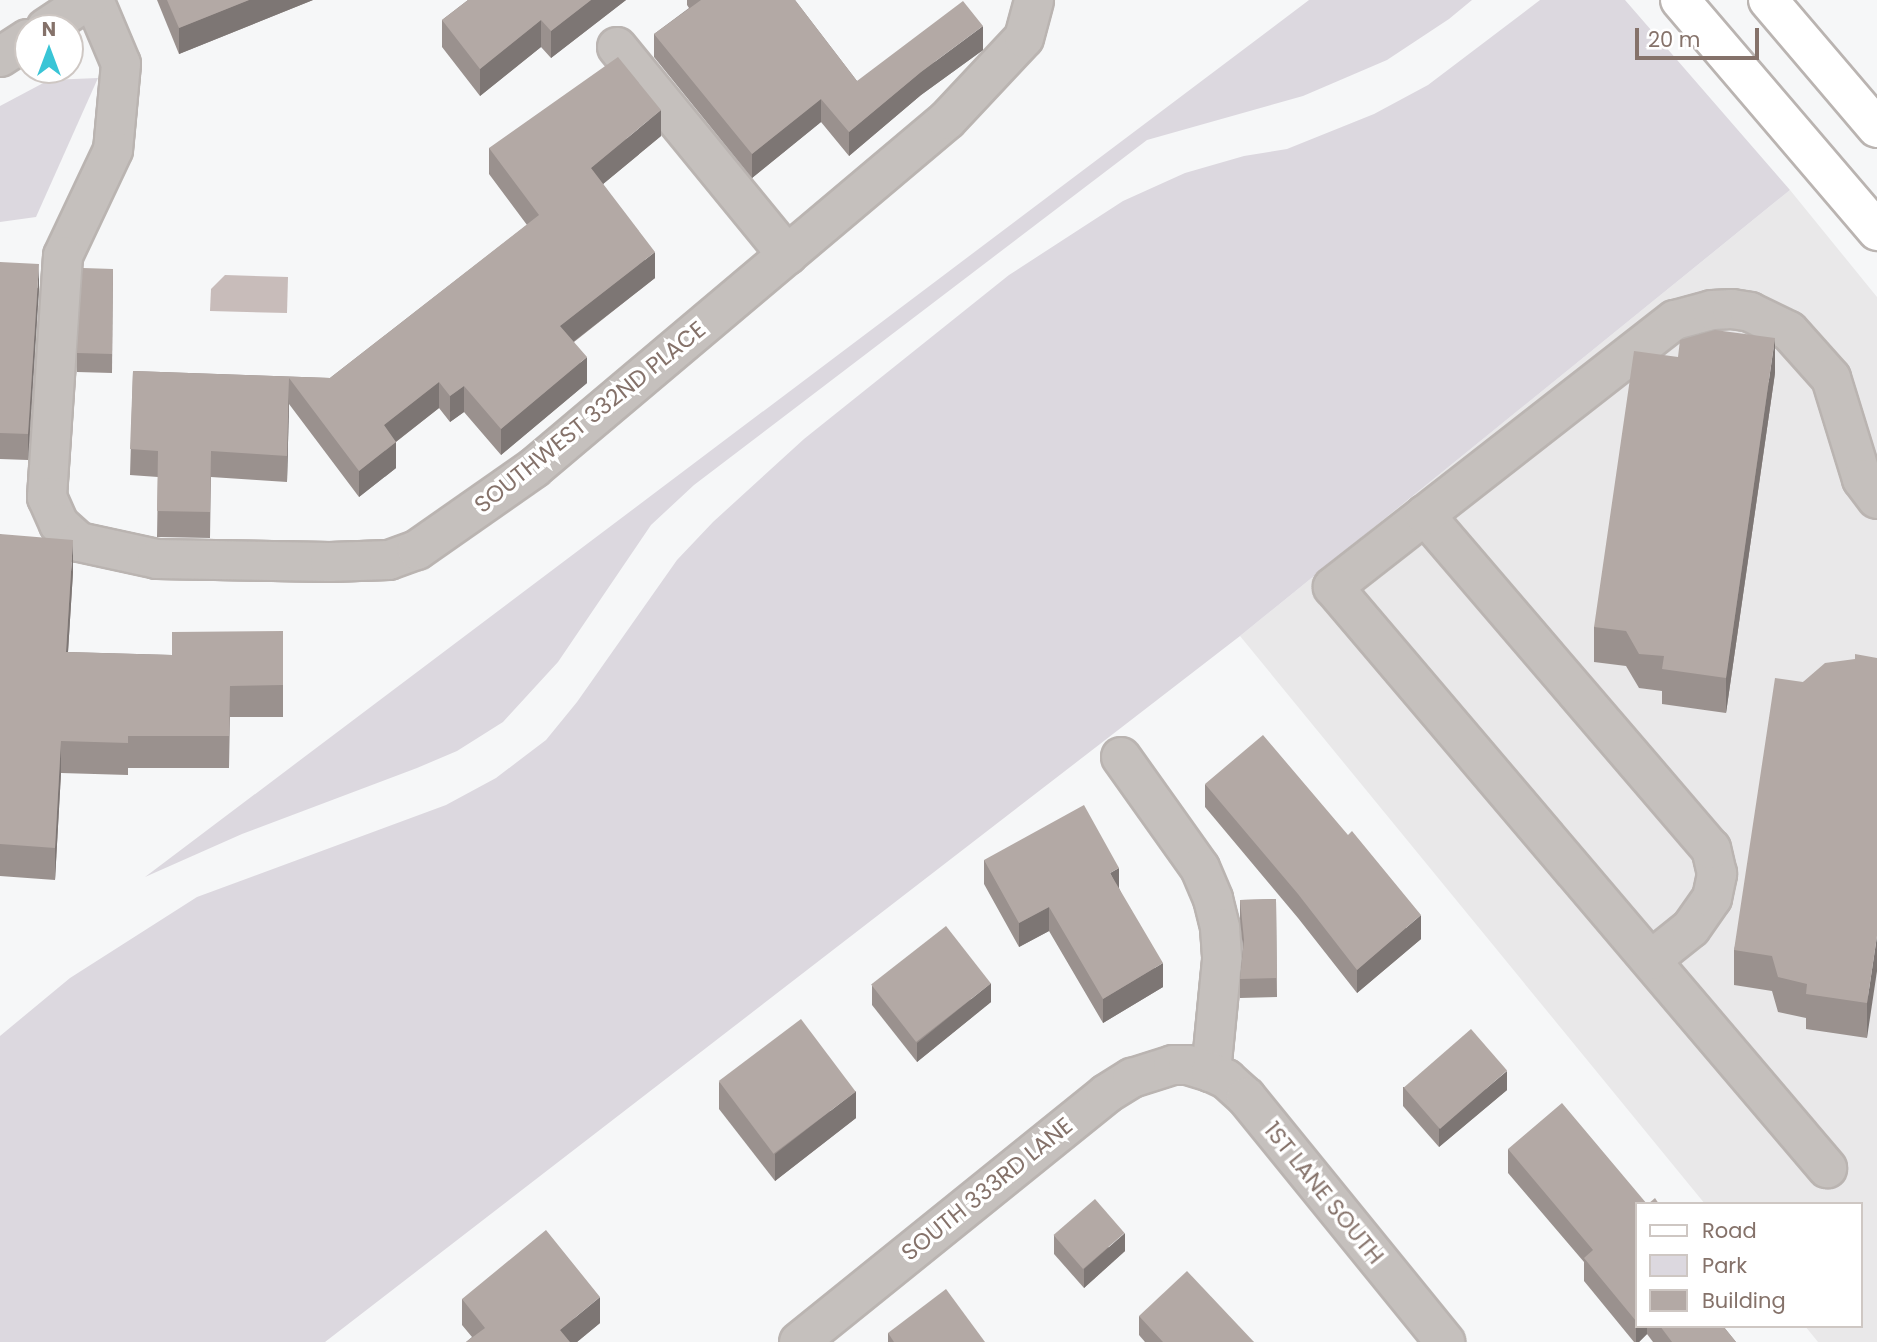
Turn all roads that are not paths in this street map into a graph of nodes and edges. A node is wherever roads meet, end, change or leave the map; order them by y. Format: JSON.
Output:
{"nodes":[{"id":1,"x":88,"y":0,"type":"edge"},
{"id":2,"x":94,"y":0,"type":"edge"},
{"id":3,"x":1034,"y":0,"type":"edge"},
{"id":4,"x":1768,"y":0,"type":"edge"},
{"id":5,"x":1684,"y":5,"type":"edge"},
{"id":6,"x":67,"y":14,"type":"edge"},
{"id":7,"x":617,"y":47,"type":"dead end"},
{"id":8,"x":1877,"y":128,"type":"edge"},
{"id":9,"x":1877,"y":230,"type":"edge"},
{"id":10,"x":787,"y":255,"type":"junction"},
{"id":11,"x":1877,"y":499,"type":"edge"},
{"id":12,"x":1425,"y":515,"type":"junction"},
{"id":13,"x":1121,"y":757,"type":"dead end"},
{"id":14,"x":1651,"y":960,"type":"junction"},
{"id":15,"x":1200,"y":1069,"type":"junction"},
{"id":16,"x":1827,"y":1168,"type":"dead end"},
{"id":17,"x":799,"y":1342,"type":"edge"},
{"id":18,"x":1445,"y":1342,"type":"edge"}],
"edges":[{"from":1,"to":6,"type":"street"},
{"from":2,"to":10,"type":"street","name":"SOUTHWEST 332ND PLACE"},
{"from":3,"to":10,"type":"street","name":"SOUTHWEST 332ND PLACE"},
{"from":4,"to":8,"type":"main road"},
{"from":5,"to":9,"type":"main road"},
{"from":7,"to":10,"type":"street"},
{"from":11,"to":12,"type":"street"},
{"from":12,"to":14,"type":"street"},
{"from":12,"to":14,"type":"street"},
{"from":13,"to":15,"type":"street"},
{"from":14,"to":16,"type":"street"},
{"from":15,"to":17,"type":"street","name":"SOUTH 333RD LANE"},
{"from":15,"to":18,"type":"street","name":"1ST LANE SOUTH"}]}
